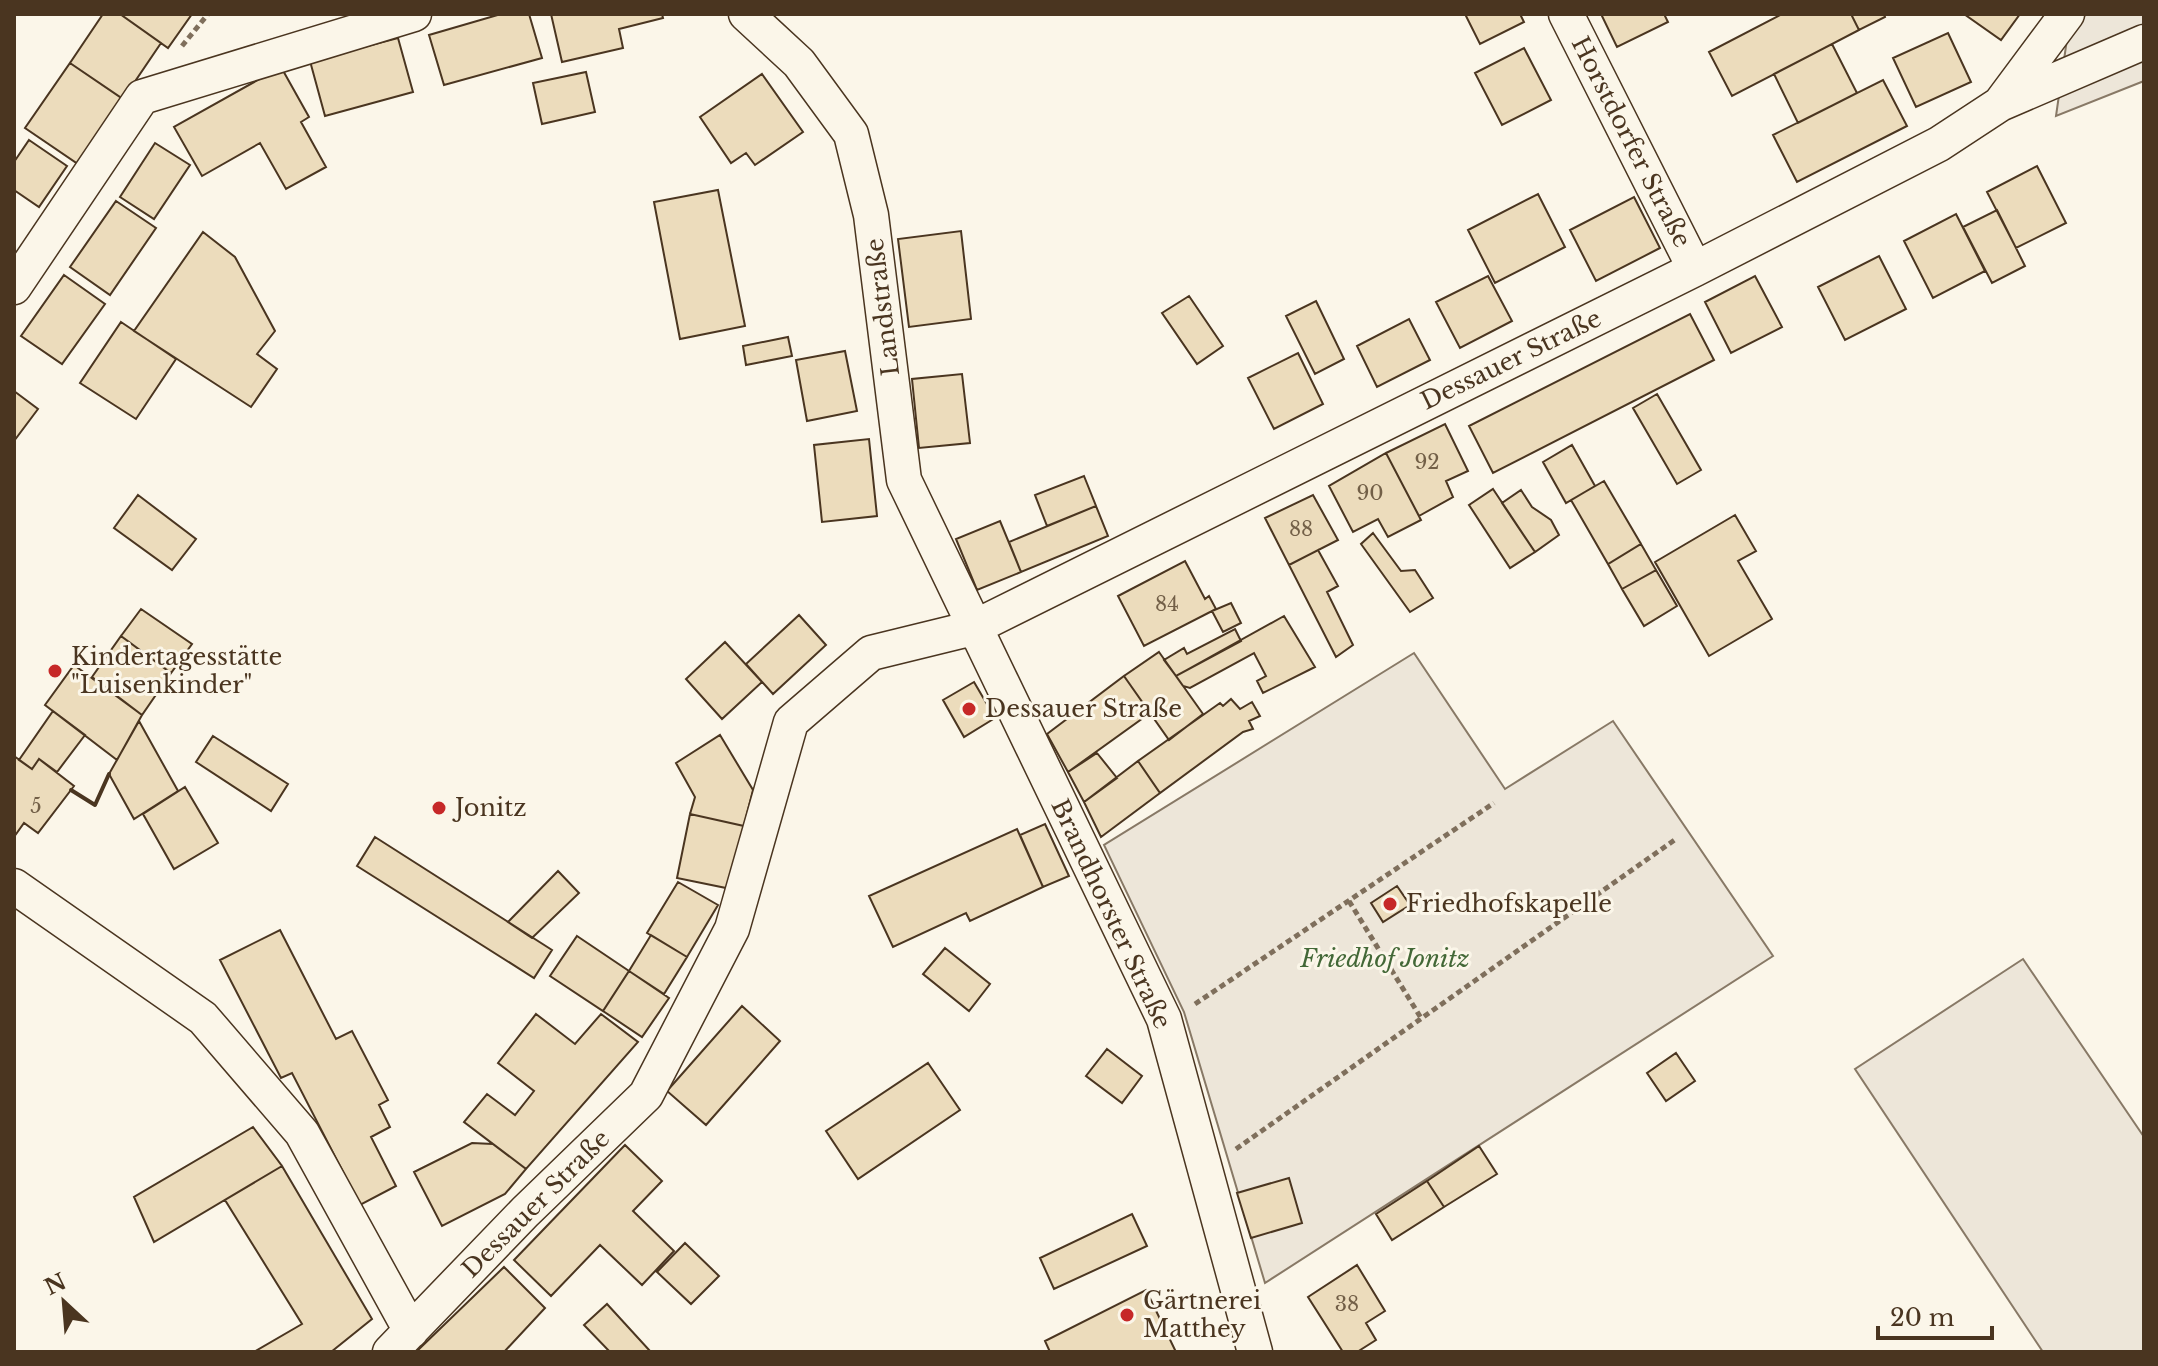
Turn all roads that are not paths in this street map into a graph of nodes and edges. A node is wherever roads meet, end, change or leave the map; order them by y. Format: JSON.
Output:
{"nodes":[{"id":1,"x":414,"y":14,"type":"edge"},
{"id":2,"x":746,"y":14,"type":"edge"},
{"id":3,"x":1566,"y":14,"type":"edge"},
{"id":4,"x":2067,"y":14,"type":"edge"},
{"id":5,"x":2144,"y":42,"type":"edge"},
{"id":6,"x":2000,"y":104,"type":"junction"},
{"id":7,"x":1695,"y":269,"type":"junction"},
{"id":8,"x":14,"y":287,"type":"edge"},
{"id":9,"x":973,"y":628,"type":"junction"},
{"id":10,"x":14,"y":886,"type":"edge"},
{"id":11,"x":400,"y":1342,"type":"edge"},
{"id":12,"x":1255,"y":1352,"type":"edge"}],
"edges":[{"from":1,"to":8,"type":"street"},
{"from":2,"to":9,"type":"street","name":"Landstraße"},
{"from":3,"to":7,"type":"street","name":"Horstdorfer Straße"},
{"from":4,"to":6,"type":"street","name":"Dessauer Straße"},
{"from":5,"to":6,"type":"street"},
{"from":6,"to":7,"type":"street","name":"Dessauer Straße"},
{"from":7,"to":9,"type":"street","name":"Dessauer Straße"},
{"from":9,"to":11,"type":"street","name":"Dessauer Straße"},
{"from":9,"to":12,"type":"street","name":"Brandhorster Straße"},
{"from":10,"to":11,"type":"street"}]}
